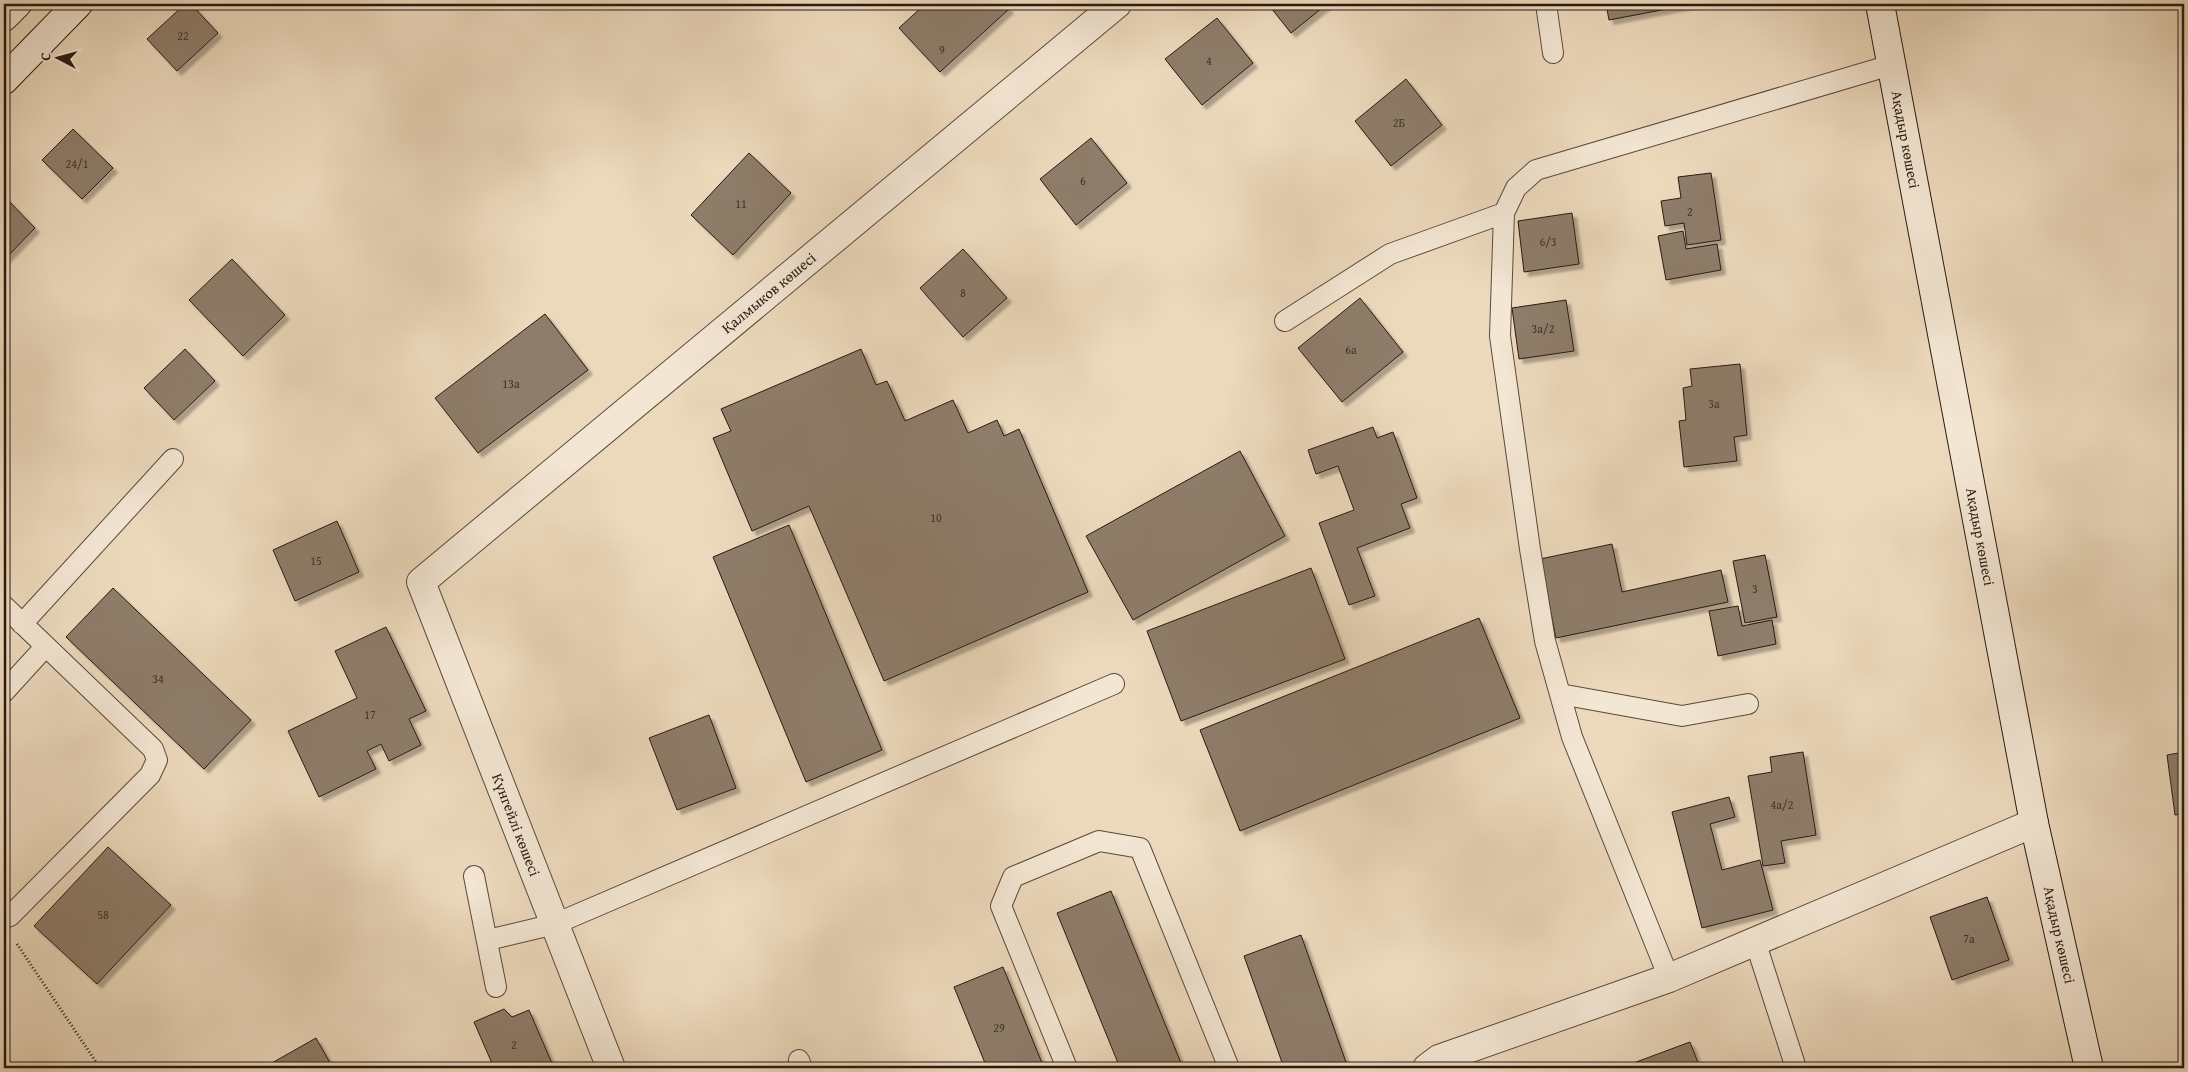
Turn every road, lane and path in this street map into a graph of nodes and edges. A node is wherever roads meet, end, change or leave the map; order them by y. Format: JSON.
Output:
{"nodes":[{"id":1,"x":17,"y":4,"type":"edge"},
{"id":2,"x":78,"y":4,"type":"edge"},
{"id":3,"x":1117,"y":4,"type":"edge"},
{"id":4,"x":1546,"y":4,"type":"edge"},
{"id":5,"x":1880,"y":4,"type":"edge"},
{"id":6,"x":4,"y":17,"type":"edge"},
{"id":7,"x":1552,"y":53,"type":"dead end"},
{"id":8,"x":1891,"y":65,"type":"junction"},
{"id":9,"x":4,"y":80,"type":"edge"},
{"id":10,"x":1504,"y":213,"type":"junction"},
{"id":11,"x":1285,"y":321,"type":"dead end"},
{"id":12,"x":173,"y":459,"type":"dead end"},
{"id":13,"x":421,"y":582,"type":"joint"},
{"id":14,"x":4,"y":606,"type":"edge"},
{"id":15,"x":22,"y":624,"type":"junction"},
{"id":16,"x":45,"y":647,"type":"junction"},
{"id":17,"x":1114,"y":684,"type":"dead end"},
{"id":18,"x":4,"y":692,"type":"edge"},
{"id":19,"x":1560,"y":694,"type":"junction"},
{"id":20,"x":1748,"y":704,"type":"dead end"},
{"id":21,"x":2034,"y":823,"type":"junction"},
{"id":22,"x":474,"y":876,"type":"dead end"},
{"id":23,"x":4,"y":918,"type":"edge"},
{"id":24,"x":555,"y":924,"type":"junction"},
{"id":25,"x":14,"y":940,"type":"dead end"},
{"id":26,"x":488,"y":940,"type":"junction"},
{"id":27,"x":1755,"y":941,"type":"junction"},
{"id":28,"x":1668,"y":978,"type":"junction"},
{"id":29,"x":496,"y":987,"type":"dead end"},
{"id":30,"x":100,"y":1068,"type":"edge"},
{"id":31,"x":611,"y":1068,"type":"edge"},
{"id":32,"x":1067,"y":1068,"type":"edge"},
{"id":33,"x":1230,"y":1068,"type":"edge"},
{"id":34,"x":1427,"y":1068,"type":"edge"},
{"id":35,"x":1796,"y":1068,"type":"edge"},
{"id":36,"x":2089,"y":1068,"type":"edge"}],
"edges":[{"from":1,"to":6,"type":"street"},
{"from":2,"to":9,"type":"street"},
{"from":3,"to":13,"type":"street","name":"Қалмыков көшесі"},
{"from":4,"to":7,"type":"lane"},
{"from":5,"to":8,"type":"street","name":"Ақадыр көшесі"},
{"from":8,"to":10,"type":"lane"},
{"from":8,"to":21,"type":"street","name":"Ақадыр көшесі"},
{"from":10,"to":11,"type":"lane"},
{"from":10,"to":19,"type":"lane"},
{"from":12,"to":15,"type":"lane"},
{"from":13,"to":24,"type":"street","name":"Күнгейлі көшесі"},
{"from":14,"to":15,"type":"lane"},
{"from":15,"to":16,"type":"lane"},
{"from":16,"to":18,"type":"lane"},
{"from":16,"to":23,"type":"lane"},
{"from":17,"to":24,"type":"lane"},
{"from":19,"to":20,"type":"lane"},
{"from":19,"to":28,"type":"lane"},
{"from":21,"to":27,"type":"street"},
{"from":21,"to":36,"type":"street","name":"Ақадыр көшесі"},
{"from":22,"to":26,"type":"lane"},
{"from":24,"to":26,"type":"lane"},
{"from":24,"to":31,"type":"street","name":"Күнгейлі көшесі"},
{"from":25,"to":30,"type":"path"},
{"from":26,"to":29,"type":"lane"},
{"from":27,"to":28,"type":"street"},
{"from":27,"to":35,"type":"lane"},
{"from":28,"to":34,"type":"street"},
{"from":32,"to":33,"type":"lane"}]}
